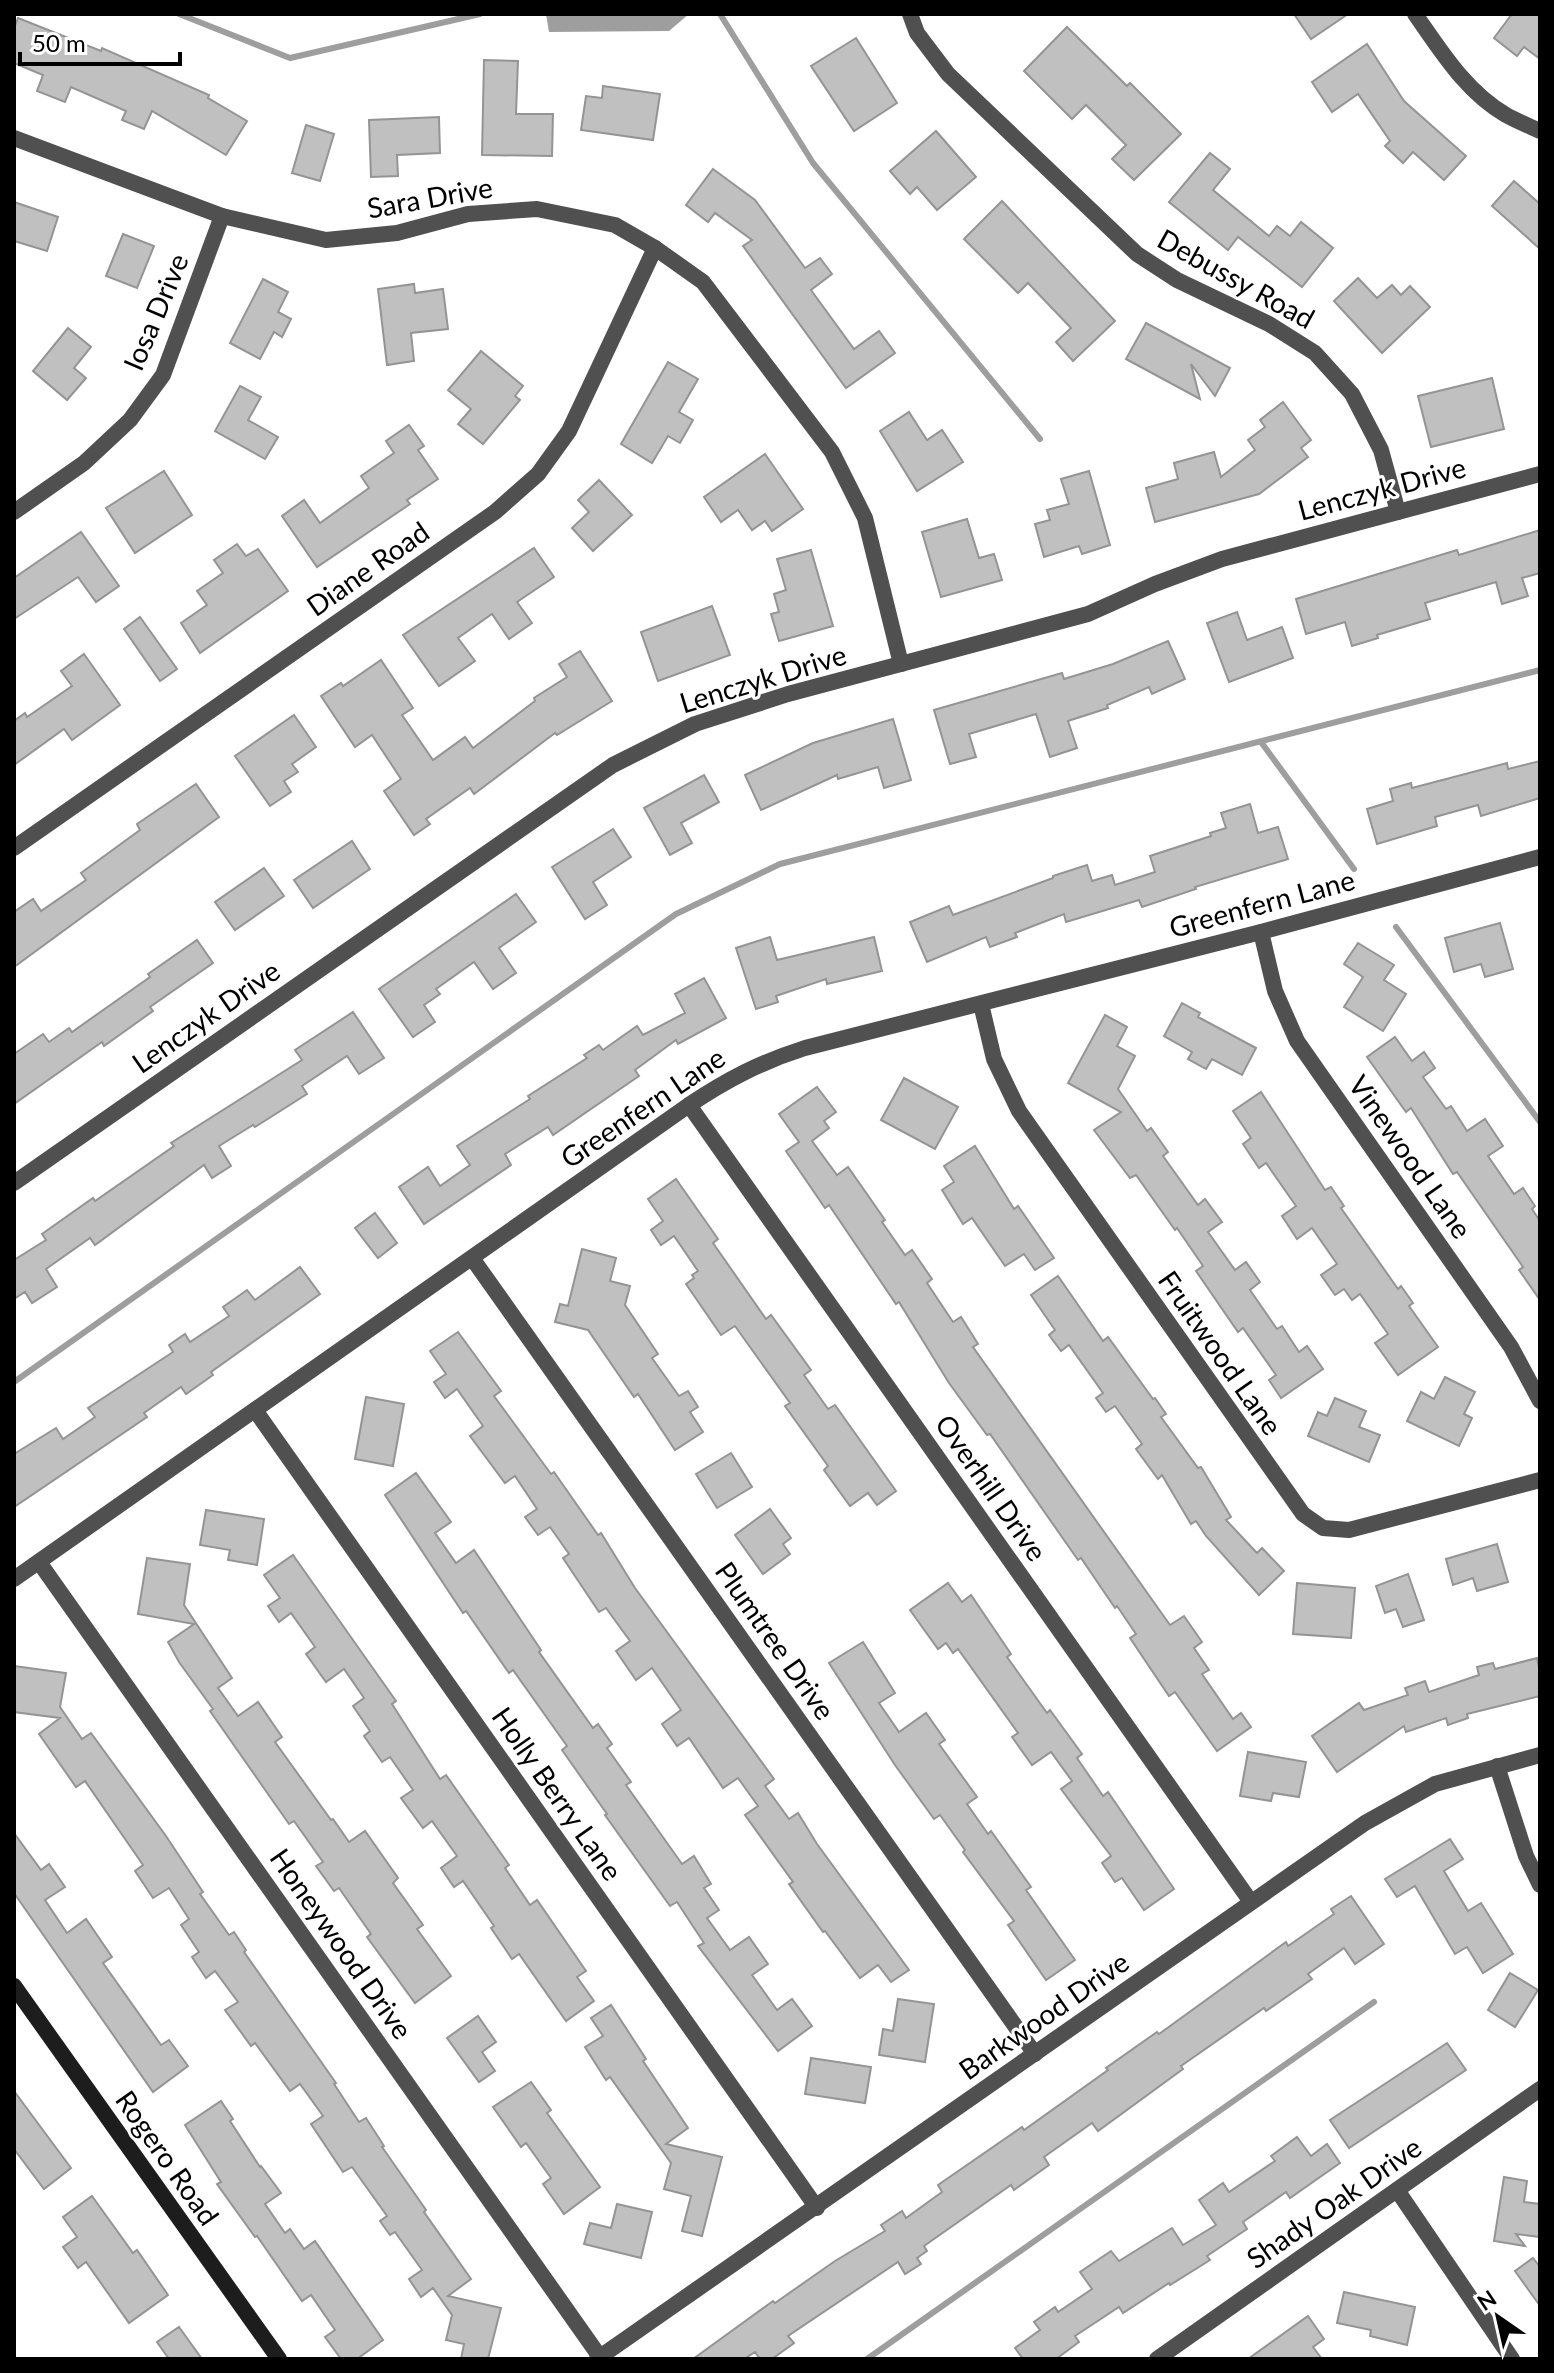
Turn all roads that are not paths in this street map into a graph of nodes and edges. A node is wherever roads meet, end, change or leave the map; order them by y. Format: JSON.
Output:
{"nodes":[{"id":1,"x":910,"y":14,"type":"edge"},
{"id":2,"x":1415,"y":14,"type":"edge"},
{"id":3,"x":1540,"y":131,"type":"edge"},
{"id":4,"x":14,"y":138,"type":"edge"},
{"id":5,"x":222,"y":216,"type":"junction"},
{"id":6,"x":655,"y":248,"type":"junction"},
{"id":7,"x":1540,"y":474,"type":"edge"},
{"id":8,"x":14,"y":512,"type":"edge"},
{"id":9,"x":1398,"y":512,"type":"junction"},
{"id":10,"x":901,"y":664,"type":"junction"},
{"id":11,"x":14,"y":848,"type":"edge"},
{"id":12,"x":1540,"y":857,"type":"edge"},
{"id":13,"x":1261,"y":932,"type":"junction"},
{"id":14,"x":981,"y":1004,"type":"junction"},
{"id":15,"x":689,"y":1105,"type":"junction"},
{"id":16,"x":14,"y":1183,"type":"edge"},
{"id":17,"x":472,"y":1258,"type":"junction"},
{"id":18,"x":1540,"y":1401,"type":"edge"},
{"id":19,"x":255,"y":1410,"type":"junction"},
{"id":20,"x":1540,"y":1480,"type":"edge"},
{"id":21,"x":39,"y":1562,"type":"junction"},
{"id":22,"x":14,"y":1579,"type":"edge"},
{"id":23,"x":1540,"y":1755,"type":"edge"},
{"id":24,"x":1497,"y":1766,"type":"junction"},
{"id":25,"x":1540,"y":1885,"type":"edge"},
{"id":26,"x":1251,"y":1902,"type":"junction"},
{"id":27,"x":14,"y":1986,"type":"edge"},
{"id":28,"x":1035,"y":2054,"type":"junction"},
{"id":29,"x":1540,"y":2089,"type":"edge"},
{"id":30,"x":1397,"y":2190,"type":"junction"},
{"id":31,"x":817,"y":2208,"type":"junction"},
{"id":32,"x":598,"y":2358,"type":"edge"},
{"id":33,"x":279,"y":2359,"type":"edge"},
{"id":34,"x":1157,"y":2359,"type":"edge"},
{"id":35,"x":1512,"y":2359,"type":"edge"}],
"edges":[{"from":1,"to":9,"type":"street","name":"Debussy Road"},
{"from":2,"to":3,"type":"street"},
{"from":4,"to":5,"type":"street","name":"Sara Drive"},
{"from":5,"to":6,"type":"street","name":"Sara Drive"},
{"from":5,"to":8,"type":"street","name":"Iosa Drive"},
{"from":6,"to":10,"type":"street","name":"Sara Drive"},
{"from":6,"to":11,"type":"street","name":"Diane Road"},
{"from":7,"to":9,"type":"street","name":"Lenczyk Drive"},
{"from":9,"to":10,"type":"street","name":"Lenczyk Drive"},
{"from":10,"to":16,"type":"street","name":"Lenczyk Drive"},
{"from":12,"to":13,"type":"street","name":"Greenfern Lane"},
{"from":13,"to":14,"type":"street","name":"Greenfern Lane"},
{"from":13,"to":18,"type":"street","name":"Vinewood Lane"},
{"from":14,"to":15,"type":"street","name":"Greenfern Lane"},
{"from":14,"to":20,"type":"street","name":"Fruitwood Lane"},
{"from":15,"to":17,"type":"street","name":"Greenfern Lane"},
{"from":15,"to":26,"type":"street","name":"Overhill Drive"},
{"from":17,"to":19,"type":"street","name":"Greenfern Lane"},
{"from":17,"to":28,"type":"street","name":"Plumtree Drive"},
{"from":19,"to":21,"type":"street","name":"Greenfern Lane"},
{"from":19,"to":31,"type":"street","name":"Holly Berry Lane"},
{"from":21,"to":22,"type":"street","name":"Greenfern Lane"},
{"from":21,"to":32,"type":"street","name":"Honeywood Drive"},
{"from":23,"to":24,"type":"street","name":"Barkwood Drive"},
{"from":24,"to":25,"type":"street"},
{"from":24,"to":26,"type":"street","name":"Barkwood Drive"},
{"from":26,"to":28,"type":"street","name":"Barkwood Drive"},
{"from":27,"to":33,"type":"street","name":"Rogero Road"},
{"from":28,"to":31,"type":"street","name":"Barkwood Drive"},
{"from":29,"to":30,"type":"street","name":"Shady Oak Drive"},
{"from":30,"to":34,"type":"street","name":"Shady Oak Drive"},
{"from":30,"to":35,"type":"street"},
{"from":31,"to":32,"type":"street","name":"Barkwood Drive"}]}
